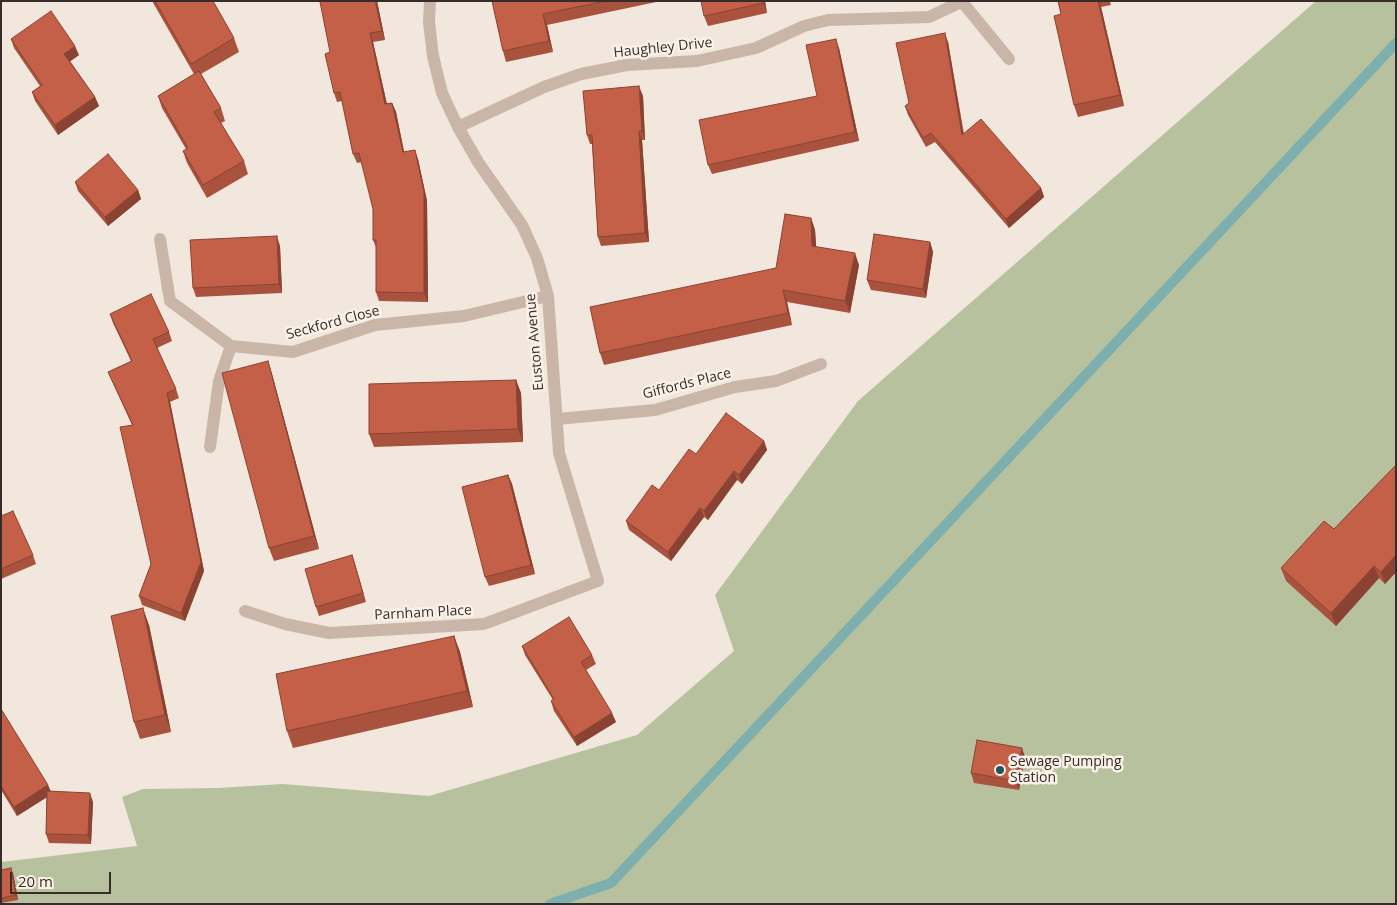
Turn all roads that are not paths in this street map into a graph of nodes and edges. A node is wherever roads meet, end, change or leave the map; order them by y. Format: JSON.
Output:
{"nodes":[{"id":1,"x":430,"y":1,"type":"edge"},
{"id":2,"x":963,"y":2,"type":"edge"},
{"id":3,"x":1008,"y":59,"type":"dead end"},
{"id":4,"x":458,"y":127,"type":"junction"},
{"id":5,"x":160,"y":239,"type":"dead end"},
{"id":6,"x":548,"y":296,"type":"junction"},
{"id":7,"x":231,"y":346,"type":"junction"},
{"id":8,"x":821,"y":364,"type":"dead end"},
{"id":9,"x":557,"y":419,"type":"junction"},
{"id":10,"x":210,"y":447,"type":"dead end"},
{"id":11,"x":598,"y":582,"type":"joint"},
{"id":12,"x":245,"y":611,"type":"dead end"}],
"edges":[{"from":1,"to":4,"type":"street","name":"Euston Avenue"},
{"from":2,"to":3,"type":"street"},
{"from":2,"to":4,"type":"street","name":"Haughley Drive"},
{"from":4,"to":6,"type":"street","name":"Euston Avenue"},
{"from":5,"to":7,"type":"street"},
{"from":6,"to":7,"type":"street","name":"Seckford Close"},
{"from":6,"to":9,"type":"street","name":"Euston Avenue"},
{"from":7,"to":10,"type":"street"},
{"from":8,"to":9,"type":"street","name":"Giffords Place"},
{"from":9,"to":11,"type":"street","name":"Euston Avenue"},
{"from":11,"to":12,"type":"street","name":"Parnham Place"}]}
